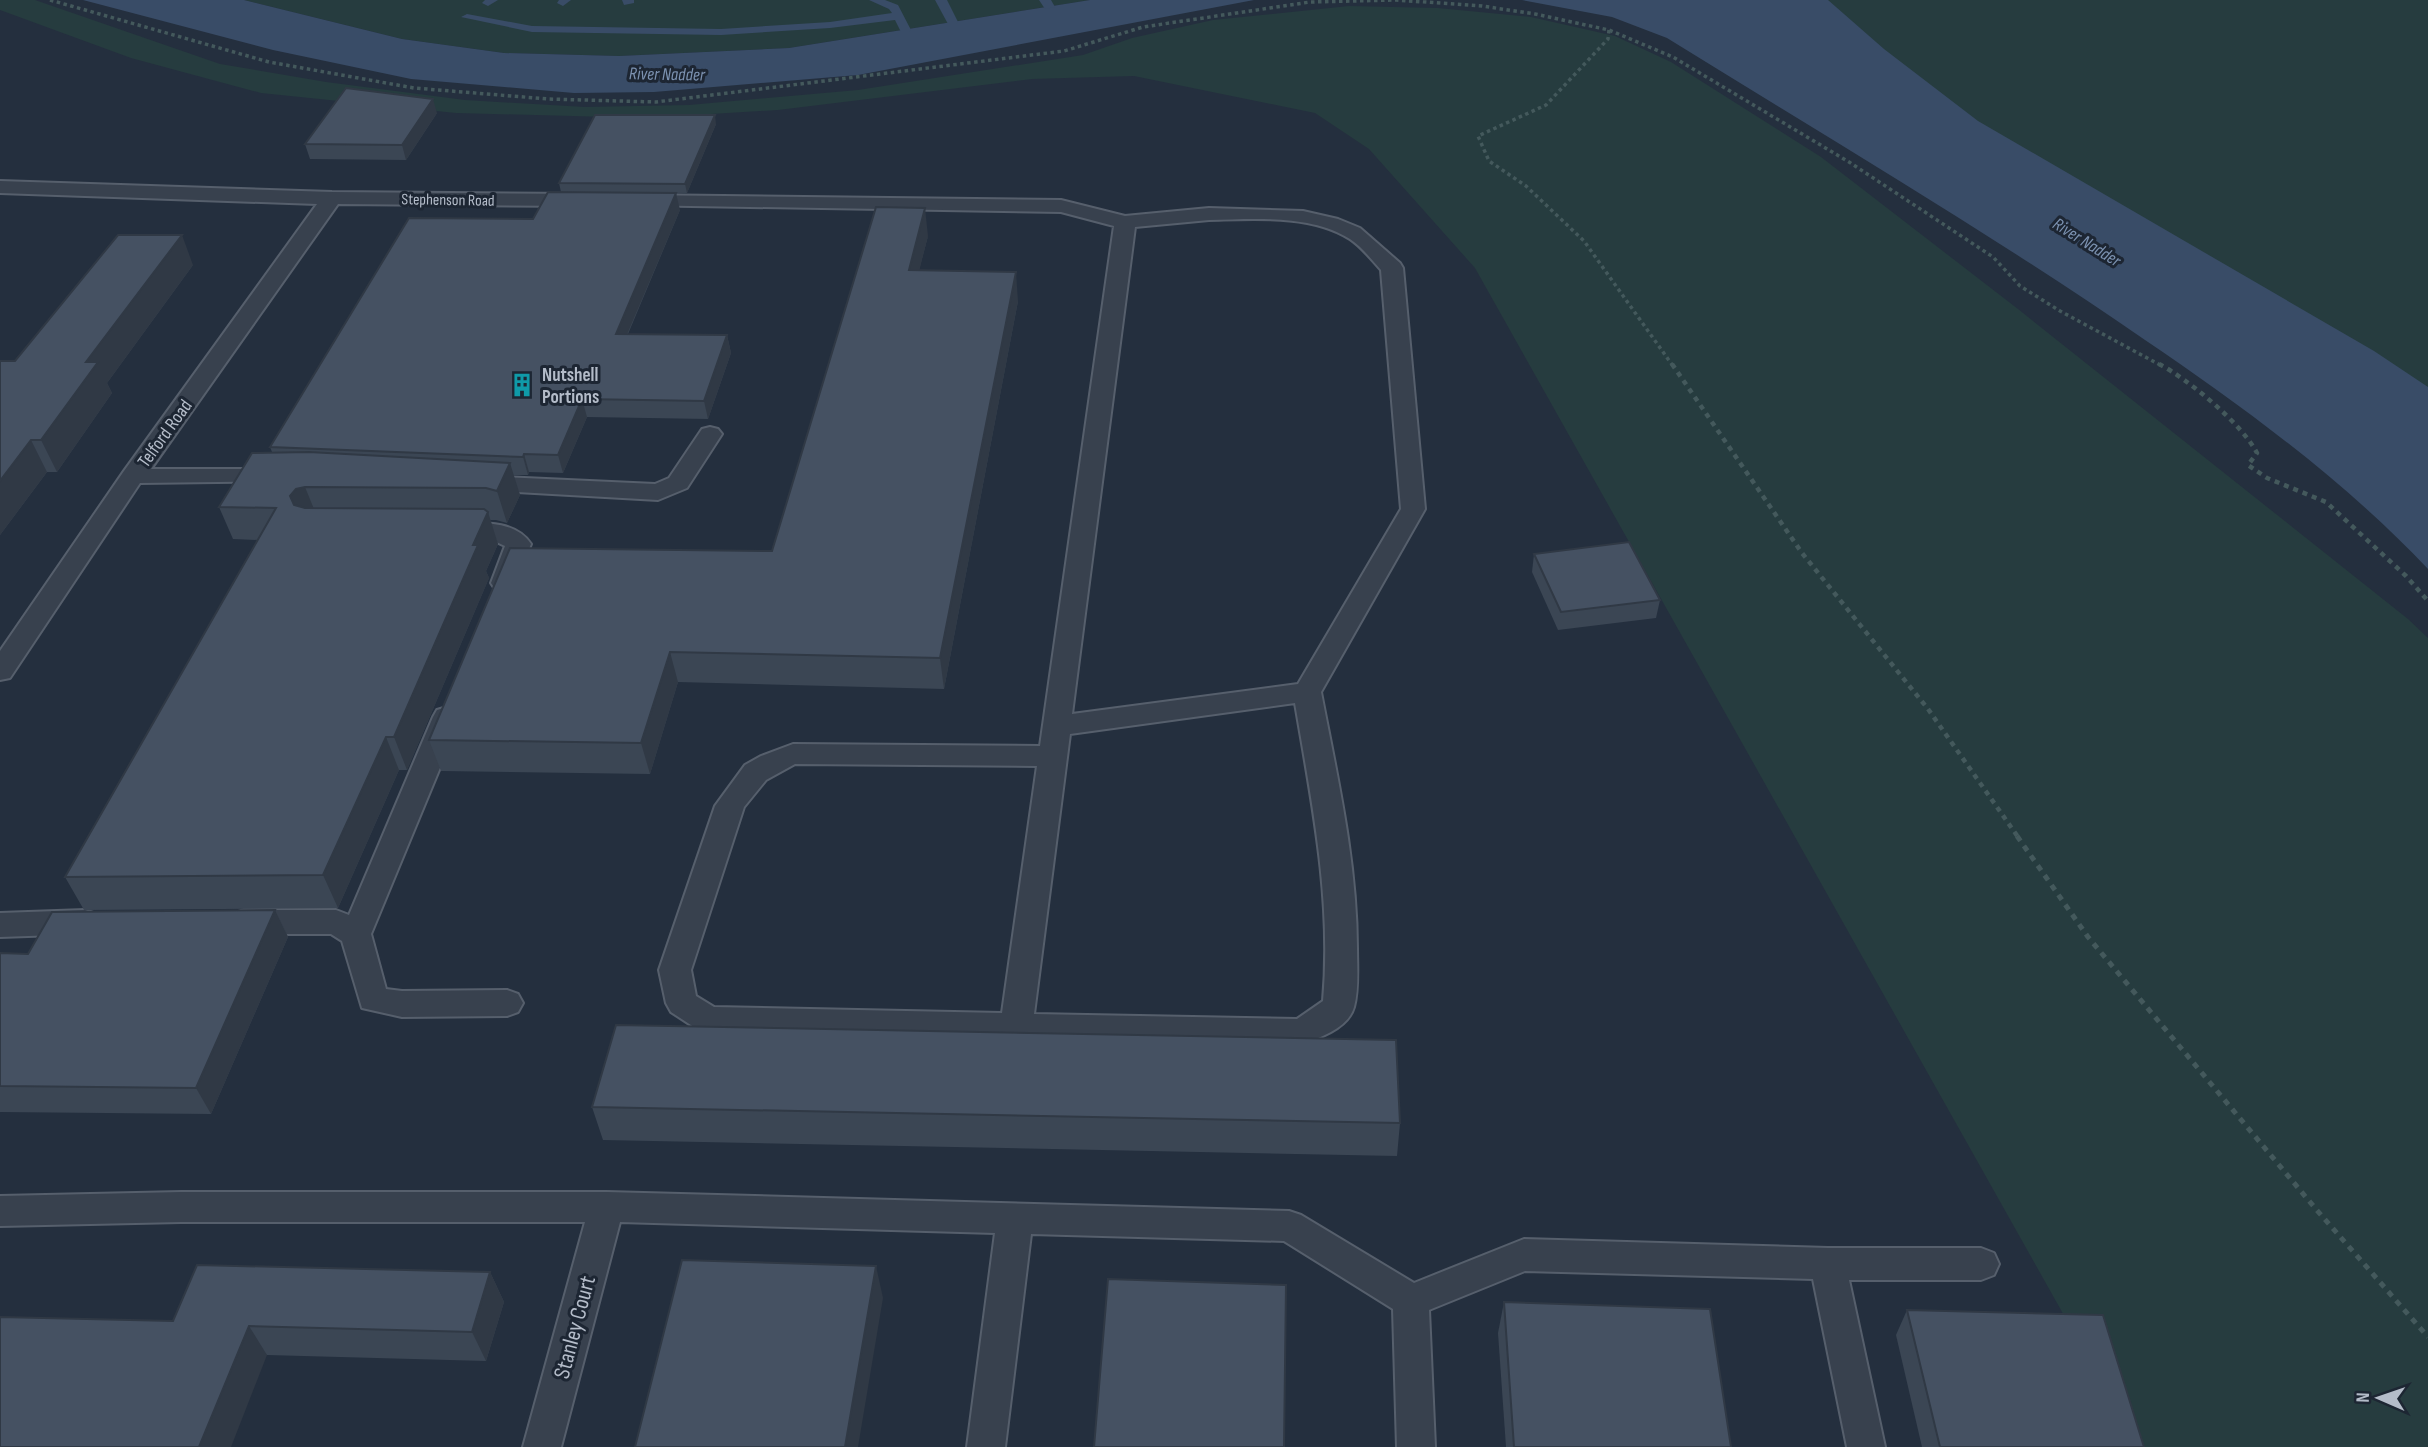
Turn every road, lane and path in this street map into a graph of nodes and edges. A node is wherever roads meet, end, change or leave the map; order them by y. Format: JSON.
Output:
{"nodes":[{"id":1,"x":50,"y":0,"type":"edge"},
{"id":2,"x":1609,"y":30,"type":"junction"},
{"id":3,"x":0,"y":187,"type":"edge"},
{"id":4,"x":332,"y":198,"type":"junction"},
{"id":5,"x":1125,"y":222,"type":"junction"},
{"id":6,"x":709,"y":434,"type":"dead end"},
{"id":7,"x":294,"y":475,"type":"edge"},
{"id":8,"x":133,"y":476,"type":"junction"},
{"id":9,"x":456,"y":482,"type":"edge"},
{"id":10,"x":428,"y":531,"type":"edge"},
{"id":11,"x":2428,"y":601,"type":"edge"},
{"id":12,"x":494,"y":605,"type":"edge"},
{"id":13,"x":0,"y":671,"type":"edge"},
{"id":14,"x":1307,"y":692,"type":"junction"},
{"id":15,"x":457,"y":694,"type":"edge"},
{"id":16,"x":1057,"y":726,"type":"junction"},
{"id":17,"x":1053,"y":756,"type":"junction"},
{"id":18,"x":120,"y":922,"type":"edge"},
{"id":19,"x":215,"y":922,"type":"edge"},
{"id":20,"x":0,"y":925,"type":"edge"},
{"id":21,"x":356,"y":934,"type":"junction"},
{"id":22,"x":507,"y":1003,"type":"dead end"},
{"id":23,"x":1016,"y":1027,"type":"junction"},
{"id":24,"x":607,"y":1207,"type":"junction"},
{"id":25,"x":0,"y":1211,"type":"edge"},
{"id":26,"x":1015,"y":1218,"type":"junction"},
{"id":27,"x":1828,"y":1264,"type":"junction"},
{"id":28,"x":1980,"y":1264,"type":"dead end"},
{"id":29,"x":1411,"y":1301,"type":"junction"},
{"id":30,"x":2428,"y":1337,"type":"edge"},
{"id":31,"x":542,"y":1447,"type":"edge"},
{"id":32,"x":986,"y":1447,"type":"edge"},
{"id":33,"x":1416,"y":1447,"type":"edge"},
{"id":34,"x":1866,"y":1447,"type":"edge"}],
"edges":[{"from":1,"to":2,"type":"path"},
{"from":2,"to":11,"type":"path"},
{"from":2,"to":30,"type":"path"},
{"from":3,"to":4,"type":"lane","name":"Stephenson Road"},
{"from":4,"to":5,"type":"lane","name":"Stephenson Road"},
{"from":4,"to":8,"type":"lane","name":"Telford Road"},
{"from":5,"to":14,"type":"lane"},
{"from":5,"to":16,"type":"lane"},
{"from":6,"to":9,"type":"lane"},
{"from":7,"to":8,"type":"lane"},
{"from":8,"to":13,"type":"lane","name":"Telford Road"},
{"from":10,"to":12,"type":"lane"},
{"from":14,"to":16,"type":"lane"},
{"from":14,"to":23,"type":"lane"},
{"from":15,"to":21,"type":"lane"},
{"from":16,"to":17,"type":"lane"},
{"from":17,"to":23,"type":"lane"},
{"from":17,"to":23,"type":"lane"},
{"from":18,"to":20,"type":"lane"},
{"from":19,"to":21,"type":"lane"},
{"from":21,"to":22,"type":"lane"},
{"from":24,"to":25,"type":"lane"},
{"from":24,"to":26,"type":"lane"},
{"from":24,"to":31,"type":"lane","name":"Stanley Court"},
{"from":26,"to":29,"type":"lane"},
{"from":26,"to":32,"type":"lane"},
{"from":27,"to":28,"type":"lane"},
{"from":27,"to":29,"type":"lane"},
{"from":27,"to":34,"type":"lane"},
{"from":29,"to":33,"type":"lane"}]}
